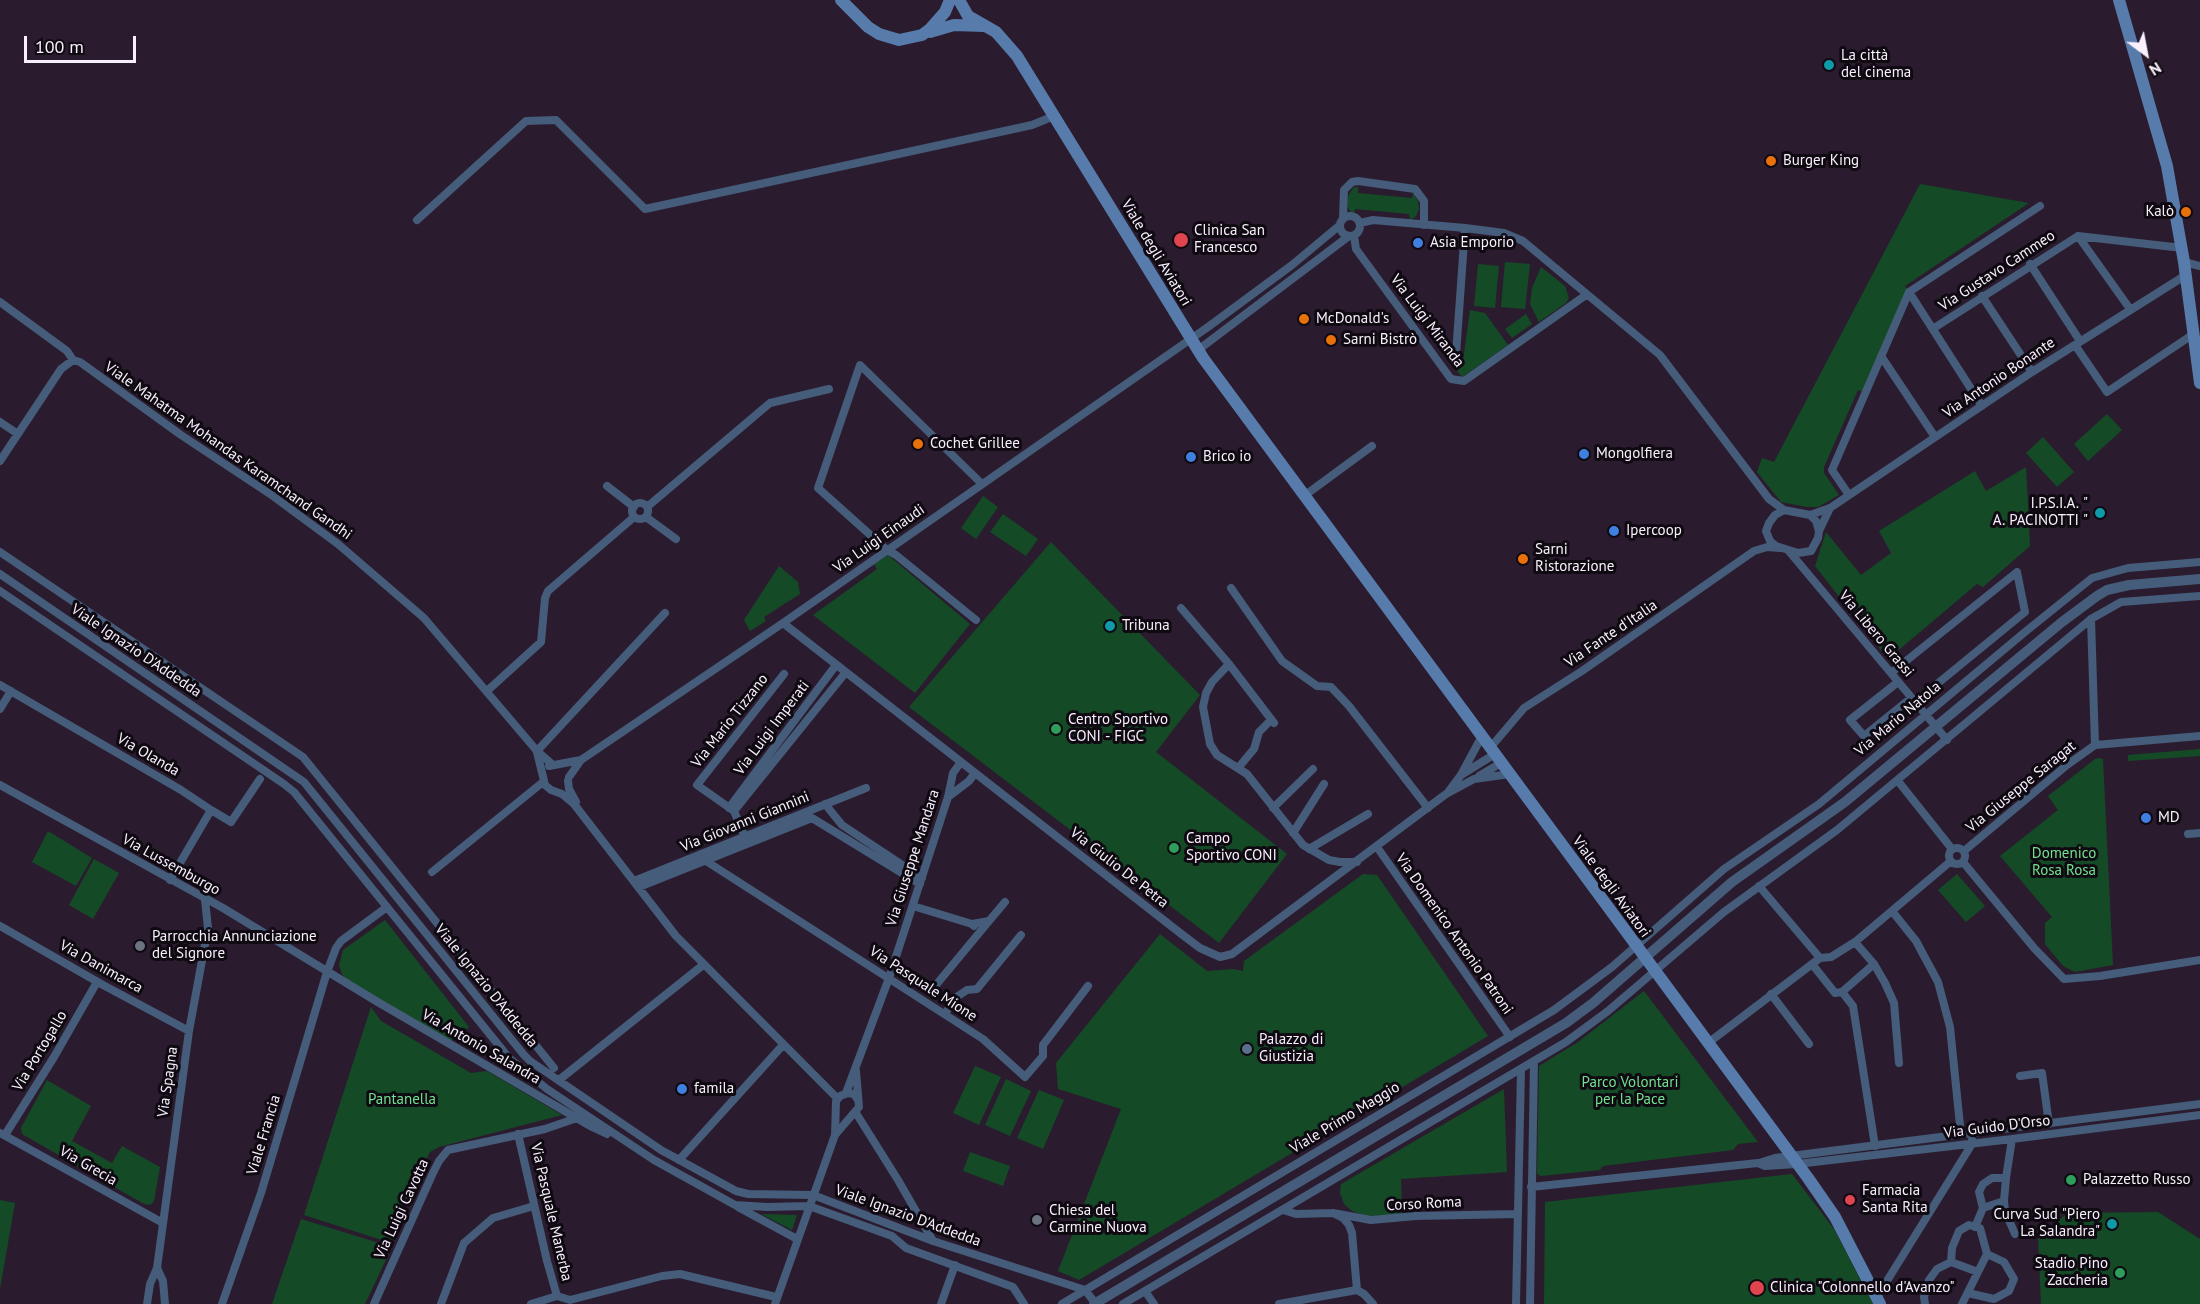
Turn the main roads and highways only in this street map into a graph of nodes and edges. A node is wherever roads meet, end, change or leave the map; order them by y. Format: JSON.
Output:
{"nodes":[{"id":1,"x":840,"y":0,"type":"edge"},
{"id":2,"x":950,"y":0,"type":"edge"},
{"id":3,"x":959,"y":0,"type":"edge"},
{"id":4,"x":2118,"y":0,"type":"edge"},
{"id":5,"x":985,"y":27,"type":"junction"},
{"id":6,"x":922,"y":35,"type":"junction"},
{"id":7,"x":2196,"y":329,"type":"edge"},
{"id":8,"x":2200,"y":382,"type":"edge"},
{"id":9,"x":1879,"y":1301,"type":"edge"}],
"edges":[{"from":1,"to":6,"type":"main road"},
{"from":2,"to":6,"type":"main road"},
{"from":3,"to":5,"type":"main road","name":"Viale degli Aviatori"},
{"from":4,"to":7,"type":"main road"},
{"from":5,"to":6,"type":"main road"},
{"from":5,"to":9,"type":"main road","name":"Viale degli Aviatori"},
{"from":7,"to":8,"type":"main road"}]}
